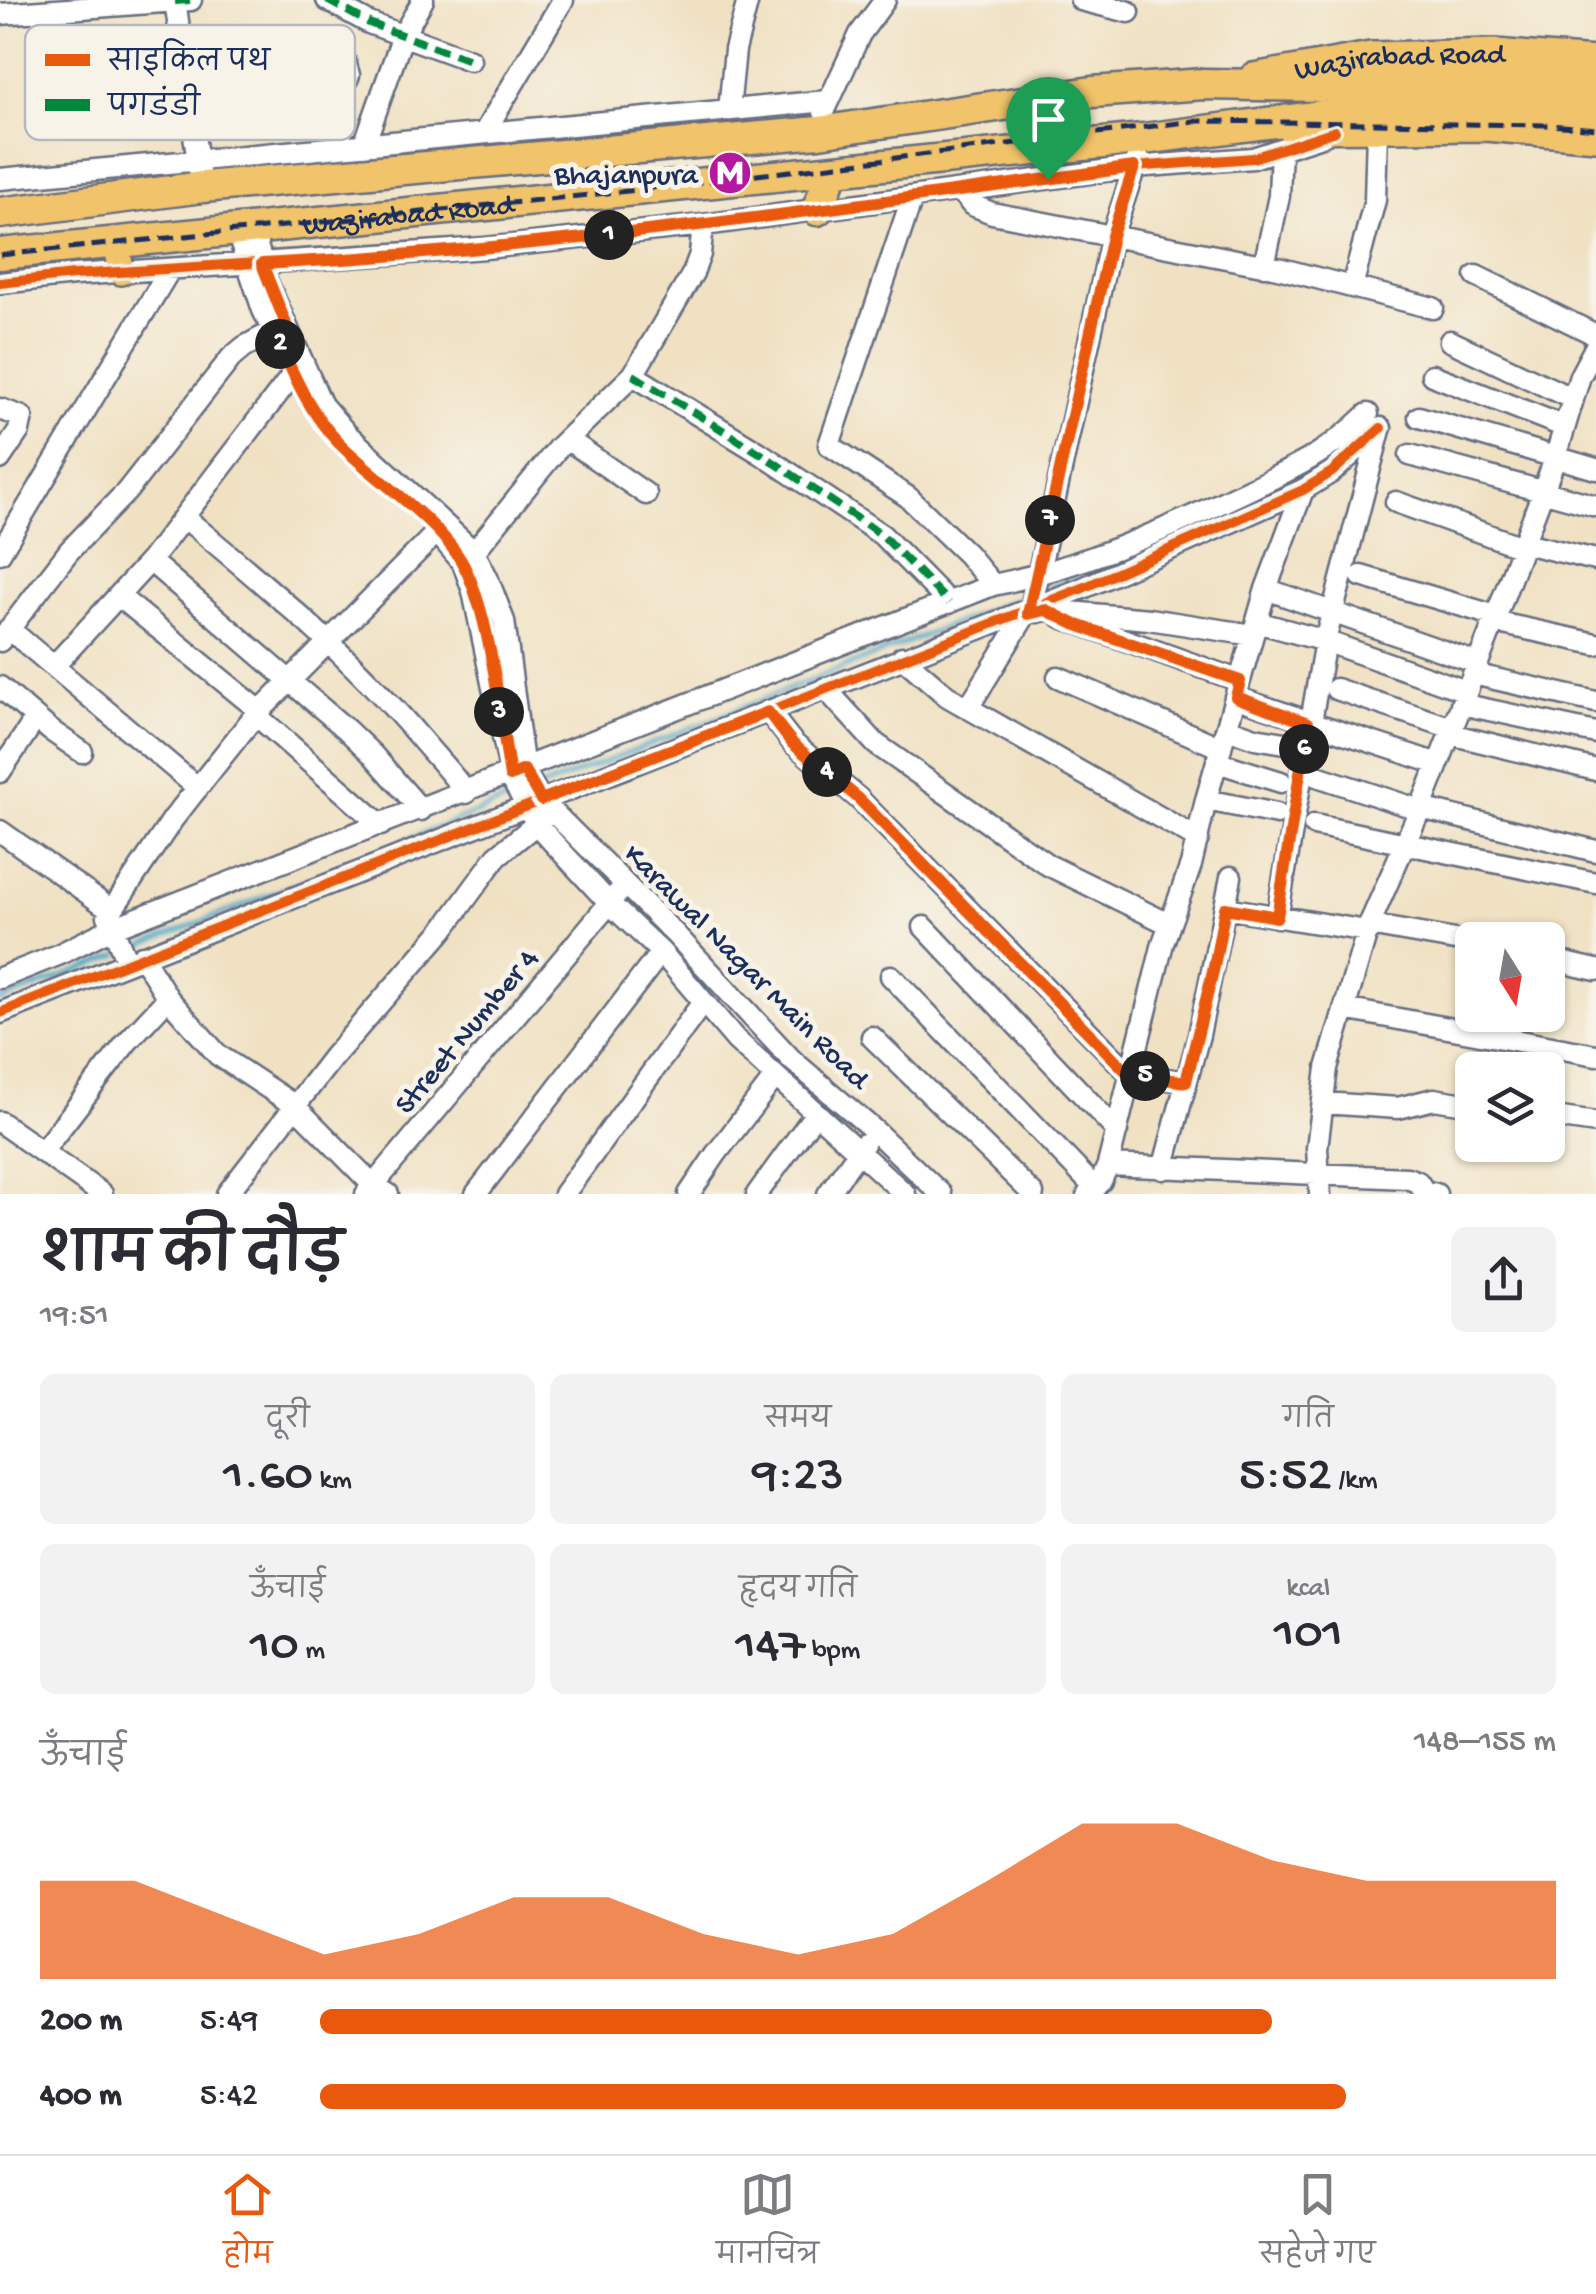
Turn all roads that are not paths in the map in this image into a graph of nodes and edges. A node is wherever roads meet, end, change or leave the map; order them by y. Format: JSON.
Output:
{"nodes":[{"id":1,"x":192,"y":0,"type":"edge"},
{"id":2,"x":327,"y":0,"type":"edge"},
{"id":3,"x":422,"y":0,"type":"edge"},
{"id":4,"x":563,"y":0,"type":"edge"},
{"id":5,"x":748,"y":0,"type":"edge"},
{"id":6,"x":885,"y":0,"type":"edge"},
{"id":7,"x":1081,"y":0,"type":"edge"},
{"id":8,"x":175,"y":1,"type":"edge"},
{"id":9,"x":1129,"y":12,"type":"dead end"},
{"id":10,"x":0,"y":14,"type":"edge"},
{"id":11,"x":403,"y":36,"type":"junction"},
{"id":12,"x":470,"y":60,"type":"dead end"},
{"id":13,"x":1596,"y":60,"type":"edge"},
{"id":14,"x":1204,"y":84,"type":"junction"},
{"id":15,"x":1596,"y":86,"type":"edge"},
{"id":16,"x":827,"y":101,"type":"junction"},
{"id":17,"x":1385,"y":106,"type":"junction"},
{"id":18,"x":729,"y":110,"type":"junction"},
{"id":19,"x":1596,"y":112,"type":"edge"},
{"id":20,"x":1233,"y":128,"type":"junction"},
{"id":21,"x":1335,"y":131,"type":"junction"},
{"id":22,"x":819,"y":132,"type":"junction"},
{"id":23,"x":484,"y":133,"type":"junction"},
{"id":24,"x":1596,"y":138,"type":"edge"},
{"id":25,"x":195,"y":140,"type":"edge"},
{"id":26,"x":364,"y":145,"type":"junction"},
{"id":27,"x":1280,"y":149,"type":"junction"},
{"id":28,"x":1139,"y":153,"type":"junction"},
{"id":29,"x":833,"y":171,"type":"junction"},
{"id":30,"x":200,"y":174,"type":"junction"},
{"id":31,"x":0,"y":179,"type":"edge"},
{"id":32,"x":961,"y":191,"type":"junction"},
{"id":33,"x":912,"y":198,"type":"junction"},
{"id":34,"x":817,"y":210,"type":"junction"},
{"id":35,"x":0,"y":214,"type":"edge"},
{"id":36,"x":703,"y":226,"type":"junction"},
{"id":37,"x":245,"y":231,"type":"junction"},
{"id":38,"x":1112,"y":236,"type":"junction"},
{"id":39,"x":0,"y":254,"type":"edge"},
{"id":40,"x":119,"y":258,"type":"junction"},
{"id":41,"x":255,"y":265,"type":"junction"},
{"id":42,"x":1264,"y":266,"type":"junction"},
{"id":43,"x":170,"y":270,"type":"junction"},
{"id":44,"x":1476,"y":276,"type":"dead end"},
{"id":45,"x":0,"y":283,"type":"edge"},
{"id":46,"x":1352,"y":287,"type":"junction"},
{"id":47,"x":1433,"y":308,"type":"dead end"},
{"id":48,"x":280,"y":327,"type":"junction"},
{"id":49,"x":1596,"y":335,"type":"edge"},
{"id":50,"x":1450,"y":341,"type":"dead end"},
{"id":51,"x":1596,"y":346,"type":"edge"},
{"id":52,"x":293,"y":374,"type":"junction"},
{"id":53,"x":633,"y":375,"type":"junction"},
{"id":54,"x":1432,"y":375,"type":"dead end"},
{"id":55,"x":1572,"y":399,"type":"junction"},
{"id":56,"x":0,"y":409,"type":"edge"},
{"id":57,"x":1368,"y":414,"type":"dead end"},
{"id":58,"x":1419,"y":418,"type":"dead end"},
{"id":59,"x":1563,"y":426,"type":"junction"},
{"id":60,"x":567,"y":439,"type":"junction"},
{"id":61,"x":1410,"y":455,"type":"dead end"},
{"id":62,"x":0,"y":459,"type":"edge"},
{"id":63,"x":1555,"y":459,"type":"junction"},
{"id":64,"x":1596,"y":469,"type":"edge"},
{"id":65,"x":1303,"y":490,"type":"junction"},
{"id":66,"x":646,"y":494,"type":"dead end"},
{"id":67,"x":1542,"y":494,"type":"junction"},
{"id":68,"x":1396,"y":502,"type":"dead end"},
{"id":69,"x":1596,"y":506,"type":"edge"},
{"id":70,"x":185,"y":518,"type":"junction"},
{"id":71,"x":442,"y":528,"type":"junction"},
{"id":72,"x":1523,"y":545,"type":"junction"},
{"id":73,"x":474,"y":552,"type":"junction"},
{"id":74,"x":0,"y":554,"type":"edge"},
{"id":75,"x":1596,"y":560,"type":"edge"},
{"id":76,"x":150,"y":561,"type":"junction"},
{"id":77,"x":1361,"y":576,"type":"dead end"},
{"id":78,"x":992,"y":585,"type":"junction"},
{"id":79,"x":1266,"y":589,"type":"junction"},
{"id":80,"x":120,"y":597,"type":"junction"},
{"id":81,"x":1035,"y":600,"type":"junction"},
{"id":82,"x":948,"y":603,"type":"junction"},
{"id":83,"x":1332,"y":612,"type":"junction"},
{"id":84,"x":1495,"y":619,"type":"junction"},
{"id":85,"x":1255,"y":628,"type":"junction"},
{"id":86,"x":4,"y":635,"type":"edge"},
{"id":87,"x":330,"y":640,"type":"junction"},
{"id":88,"x":1325,"y":641,"type":"junction"},
{"id":89,"x":1596,"y":644,"type":"edge"},
{"id":90,"x":902,"y":658,"type":"junction"},
{"id":91,"x":54,"y":666,"type":"junction"},
{"id":92,"x":1058,"y":677,"type":"dead end"},
{"id":93,"x":292,"y":680,"type":"junction"},
{"id":94,"x":1470,"y":683,"type":"junction"},
{"id":95,"x":0,"y":687,"type":"edge"},
{"id":96,"x":825,"y":688,"type":"junction"},
{"id":97,"x":1238,"y":689,"type":"junction"},
{"id":98,"x":1336,"y":690,"type":"dead end"},
{"id":99,"x":1596,"y":702,"type":"edge"},
{"id":100,"x":968,"y":708,"type":"junction"},
{"id":101,"x":768,"y":712,"type":"junction"},
{"id":102,"x":258,"y":713,"type":"junction"},
{"id":103,"x":36,"y":718,"type":"junction"},
{"id":104,"x":1308,"y":723,"type":"junction"},
{"id":105,"x":1450,"y":731,"type":"junction"},
{"id":106,"x":1596,"y":734,"type":"edge"},
{"id":107,"x":1221,"y":746,"type":"junction"},
{"id":108,"x":1297,"y":746,"type":"dead end"},
{"id":109,"x":82,"y":752,"type":"dead end"},
{"id":110,"x":1438,"y":764,"type":"junction"},
{"id":111,"x":1596,"y":770,"type":"edge"},
{"id":112,"x":0,"y":772,"type":"edge"},
{"id":113,"x":1317,"y":776,"type":"dead end"},
{"id":114,"x":1281,"y":782,"type":"dead end"},
{"id":115,"x":198,"y":788,"type":"junction"},
{"id":116,"x":466,"y":793,"type":"junction"},
{"id":117,"x":528,"y":793,"type":"junction"},
{"id":118,"x":1206,"y":800,"type":"junction"},
{"id":119,"x":1420,"y":809,"type":"junction"},
{"id":120,"x":421,"y":810,"type":"junction"},
{"id":121,"x":1278,"y":814,"type":"dead end"},
{"id":122,"x":382,"y":825,"type":"junction"},
{"id":123,"x":1314,"y":825,"type":"dead end"},
{"id":124,"x":0,"y":832,"type":"edge"},
{"id":125,"x":1198,"y":838,"type":"junction"},
{"id":126,"x":1405,"y":844,"type":"junction"},
{"id":127,"x":1596,"y":852,"type":"edge"},
{"id":128,"x":1232,"y":876,"type":"dead end"},
{"id":129,"x":1596,"y":883,"type":"edge"},
{"id":130,"x":624,"y":885,"type":"junction"},
{"id":131,"x":610,"y":903,"type":"junction"},
{"id":132,"x":1225,"y":908,"type":"junction"},
{"id":133,"x":1277,"y":917,"type":"junction"},
{"id":134,"x":1169,"y":924,"type":"junction"},
{"id":135,"x":924,"y":927,"type":"dead end"},
{"id":136,"x":1368,"y":928,"type":"junction"},
{"id":137,"x":1455,"y":941,"type":"edge"},
{"id":138,"x":122,"y":942,"type":"junction"},
{"id":139,"x":661,"y":952,"type":"junction"},
{"id":140,"x":1565,"y":963,"type":"edge"},
{"id":141,"x":1596,"y":970,"type":"edge"},
{"id":142,"x":4,"y":973,"type":"edge"},
{"id":143,"x":891,"y":976,"type":"dead end"},
{"id":144,"x":168,"y":998,"type":"junction"},
{"id":145,"x":703,"y":1002,"type":"junction"},
{"id":146,"x":1344,"y":1010,"type":"junction"},
{"id":147,"x":0,"y":1012,"type":"edge"},
{"id":148,"x":872,"y":1037,"type":"dead end"},
{"id":149,"x":1596,"y":1055,"type":"edge"},
{"id":150,"x":1129,"y":1074,"type":"junction"},
{"id":151,"x":775,"y":1077,"type":"junction"},
{"id":152,"x":1186,"y":1082,"type":"junction"},
{"id":153,"x":1322,"y":1103,"type":"junction"},
{"id":154,"x":1455,"y":1103,"type":"edge"},
{"id":155,"x":294,"y":1105,"type":"junction"},
{"id":156,"x":815,"y":1114,"type":"junction"},
{"id":157,"x":1565,"y":1118,"type":"edge"},
{"id":158,"x":0,"y":1122,"type":"edge"},
{"id":159,"x":1596,"y":1123,"type":"edge"},
{"id":160,"x":875,"y":1131,"type":"junction"},
{"id":161,"x":1117,"y":1131,"type":"junction"},
{"id":162,"x":42,"y":1152,"type":"junction"},
{"id":163,"x":858,"y":1152,"type":"junction"},
{"id":164,"x":1108,"y":1164,"type":"junction"},
{"id":165,"x":1163,"y":1168,"type":"junction"},
{"id":166,"x":1319,"y":1172,"type":"junction"},
{"id":167,"x":376,"y":1191,"type":"edge"},
{"id":168,"x":1092,"y":1191,"type":"edge"},
{"id":169,"x":102,"y":1194,"type":"edge"},
{"id":170,"x":227,"y":1194,"type":"edge"},
{"id":171,"x":476,"y":1194,"type":"edge"},
{"id":172,"x":564,"y":1194,"type":"edge"},
{"id":173,"x":689,"y":1194,"type":"edge"},
{"id":174,"x":757,"y":1194,"type":"edge"},
{"id":175,"x":828,"y":1194,"type":"edge"},
{"id":176,"x":905,"y":1194,"type":"edge"},
{"id":177,"x":941,"y":1194,"type":"edge"},
{"id":178,"x":1032,"y":1194,"type":"edge"},
{"id":179,"x":1320,"y":1194,"type":"edge"},
{"id":180,"x":1436,"y":1194,"type":"edge"}],
"edges":[{"from":1,"to":8,"type":"street"},
{"from":2,"to":11,"type":"street"},
{"from":3,"to":11,"type":"street"},
{"from":4,"to":23,"type":"street"},
{"from":5,"to":18,"type":"street"},
{"from":6,"to":16,"type":"street"},
{"from":7,"to":9,"type":"street"},
{"from":8,"to":10,"type":"street"},
{"from":11,"to":12,"type":"street"},
{"from":11,"to":26,"type":"street"},
{"from":13,"to":14,"type":"main road","name":"Wazirabad Road"},
{"from":14,"to":17,"type":"highway","name":"Wazirabad Road"},
{"from":14,"to":22,"type":"highway","name":"Wazirabad Road"},
{"from":15,"to":17,"type":"highway","name":"Wazirabad Road"},
{"from":16,"to":18,"type":"street"},
{"from":16,"to":22,"type":"street"},
{"from":17,"to":19,"type":"highway","name":"Wazirabad Road"},
{"from":17,"to":20,"type":"highway","name":"Wazirabad Road"},
{"from":17,"to":21,"type":"main road","name":"Wazirabad Road"},
{"from":17,"to":24,"type":"main road","name":"Wazirabad Road"},
{"from":17,"to":46,"type":"street"},
{"from":18,"to":23,"type":"street"},
{"from":20,"to":21,"type":"main road","name":"Wazirabad Road"},
{"from":20,"to":28,"type":"highway","name":"Wazirabad Road"},
{"from":21,"to":27,"type":"street"},
{"from":22,"to":30,"type":"highway","name":"Wazirabad Road"},
{"from":23,"to":26,"type":"street"},
{"from":25,"to":30,"type":"street"},
{"from":26,"to":30,"type":"street"},
{"from":27,"to":28,"type":"street"},
{"from":27,"to":42,"type":"street"},
{"from":28,"to":29,"type":"highway","name":"Wazirabad Road"},
{"from":28,"to":32,"type":"street"},
{"from":28,"to":38,"type":"street"},
{"from":29,"to":34,"type":"highway"},
{"from":29,"to":37,"type":"highway","name":"Wazirabad Road"},
{"from":30,"to":31,"type":"street"},
{"from":30,"to":35,"type":"highway","name":"Wazirabad Road"},
{"from":32,"to":33,"type":"street"},
{"from":32,"to":38,"type":"street"},
{"from":33,"to":34,"type":"street"},
{"from":33,"to":78,"type":"street"},
{"from":34,"to":36,"type":"street"},
{"from":36,"to":41,"type":"street"},
{"from":36,"to":53,"type":"street"},
{"from":37,"to":40,"type":"highway","name":"Wazirabad Road"},
{"from":37,"to":41,"type":"street"},
{"from":38,"to":42,"type":"street"},
{"from":38,"to":81,"type":"street"},
{"from":39,"to":40,"type":"highway","name":"Wazirabad Road"},
{"from":40,"to":43,"type":"street"},
{"from":40,"to":45,"type":"street"},
{"from":41,"to":43,"type":"street"},
{"from":41,"to":48,"type":"street"},
{"from":42,"to":46,"type":"street"},
{"from":43,"to":74,"type":"street"},
{"from":44,"to":49,"type":"street"},
{"from":46,"to":47,"type":"street"},
{"from":48,"to":52,"type":"street"},
{"from":48,"to":71,"type":"street"},
{"from":48,"to":86,"type":"street"},
{"from":50,"to":55,"type":"street"},
{"from":51,"to":55,"type":"street"},
{"from":52,"to":70,"type":"street"},
{"from":52,"to":71,"type":"street"},
{"from":53,"to":60,"type":"street"},
{"from":53,"to":82,"type":"street"},
{"from":54,"to":59,"type":"street"},
{"from":55,"to":59,"type":"street"},
{"from":56,"to":62,"type":"street"},
{"from":57,"to":81,"type":"street"},
{"from":58,"to":63,"type":"street"},
{"from":59,"to":63,"type":"street"},
{"from":60,"to":66,"type":"street"},
{"from":60,"to":73,"type":"street"},
{"from":61,"to":67,"type":"street"},
{"from":63,"to":64,"type":"street"},
{"from":63,"to":67,"type":"street"},
{"from":65,"to":79,"type":"street"},
{"from":65,"to":81,"type":"street"},
{"from":65,"to":83,"type":"street"},
{"from":67,"to":69,"type":"street"},
{"from":67,"to":72,"type":"street"},
{"from":68,"to":72,"type":"street"},
{"from":70,"to":76,"type":"street"},
{"from":70,"to":87,"type":"street"},
{"from":71,"to":73,"type":"street"},
{"from":71,"to":87,"type":"street"},
{"from":71,"to":117,"type":"street"},
{"from":72,"to":75,"type":"street"},
{"from":72,"to":84,"type":"street"},
{"from":73,"to":117,"type":"street"},
{"from":76,"to":80,"type":"street"},
{"from":76,"to":93,"type":"street"},
{"from":77,"to":84,"type":"street"},
{"from":78,"to":81,"type":"street"},
{"from":78,"to":82,"type":"street"},
{"from":79,"to":83,"type":"street"},
{"from":79,"to":85,"type":"street"},
{"from":80,"to":91,"type":"street"},
{"from":80,"to":102,"type":"street"},
{"from":81,"to":85,"type":"street"},
{"from":81,"to":90,"type":"street"},
{"from":81,"to":97,"type":"street"},
{"from":81,"to":100,"type":"street"},
{"from":82,"to":117,"type":"street"},
{"from":83,"to":88,"type":"street"},
{"from":83,"to":94,"type":"street"},
{"from":84,"to":89,"type":"street"},
{"from":84,"to":94,"type":"street"},
{"from":85,"to":88,"type":"street"},
{"from":85,"to":97,"type":"street"},
{"from":86,"to":91,"type":"street"},
{"from":87,"to":93,"type":"street"},
{"from":87,"to":116,"type":"street"},
{"from":88,"to":94,"type":"street"},
{"from":88,"to":104,"type":"street"},
{"from":90,"to":96,"type":"street"},
{"from":90,"to":100,"type":"street"},
{"from":91,"to":115,"type":"street"},
{"from":92,"to":107,"type":"street"},
{"from":93,"to":102,"type":"street"},
{"from":93,"to":120,"type":"street"},
{"from":94,"to":99,"type":"street"},
{"from":94,"to":105,"type":"street"},
{"from":94,"to":106,"type":"street"},
{"from":95,"to":103,"type":"street"},
{"from":96,"to":101,"type":"street"},
{"from":96,"to":134,"type":"street"},
{"from":97,"to":104,"type":"street"},
{"from":97,"to":107,"type":"street"},
{"from":98,"to":105,"type":"street"},
{"from":100,"to":125,"type":"street"},
{"from":101,"to":117,"type":"street"},
{"from":101,"to":150,"type":"street"},
{"from":102,"to":115,"type":"street"},
{"from":102,"to":122,"type":"street"},
{"from":103,"to":109,"type":"street"},
{"from":103,"to":112,"type":"street"},
{"from":104,"to":110,"type":"street"},
{"from":104,"to":133,"type":"street"},
{"from":105,"to":110,"type":"street"},
{"from":105,"to":111,"type":"street"},
{"from":107,"to":108,"type":"street"},
{"from":107,"to":114,"type":"street"},
{"from":107,"to":118,"type":"street"},
{"from":110,"to":119,"type":"street"},
{"from":113,"to":119,"type":"street"},
{"from":115,"to":138,"type":"street"},
{"from":116,"to":117,"type":"street"},
{"from":116,"to":120,"type":"street"},
{"from":117,"to":130,"type":"street","name":"Karawal Nagar Main Road"},
{"from":117,"to":131,"type":"street","name":"Karawal Nagar Main Road"},
{"from":117,"to":138,"type":"street"},
{"from":117,"to":155,"type":"street"},
{"from":118,"to":121,"type":"street"},
{"from":118,"to":125,"type":"street"},
{"from":119,"to":126,"type":"street"},
{"from":119,"to":127,"type":"street"},
{"from":120,"to":122,"type":"street"},
{"from":122,"to":138,"type":"street"},
{"from":123,"to":126,"type":"street"},
{"from":124,"to":138,"type":"street"},
{"from":125,"to":134,"type":"street"},
{"from":126,"to":129,"type":"street"},
{"from":126,"to":136,"type":"street"},
{"from":128,"to":132,"type":"street"},
{"from":130,"to":131,"type":"street","name":"Street Number 4"},
{"from":130,"to":160,"type":"street","name":"Karawal Nagar Main Road"},
{"from":131,"to":139,"type":"street","name":"Karawal Nagar Main Road"},
{"from":131,"to":167,"type":"street","name":"Street Number 4"},
{"from":132,"to":133,"type":"street"},
{"from":132,"to":152,"type":"street"},
{"from":133,"to":136,"type":"street"},
{"from":134,"to":150,"type":"street"},
{"from":135,"to":161,"type":"street"},
{"from":136,"to":137,"type":"street"},
{"from":136,"to":146,"type":"street"},
{"from":138,"to":142,"type":"street"},
{"from":138,"to":144,"type":"street"},
{"from":138,"to":147,"type":"street"},
{"from":139,"to":145,"type":"street","name":"Karawal Nagar Main Road"},
{"from":139,"to":171,"type":"street"},
{"from":140,"to":141,"type":"street"},
{"from":143,"to":168,"type":"street"},
{"from":144,"to":155,"type":"street"},
{"from":144,"to":162,"type":"street"},
{"from":145,"to":151,"type":"street","name":"Karawal Nagar Main Road"},
{"from":145,"to":172,"type":"street"},
{"from":146,"to":149,"type":"street"},
{"from":146,"to":153,"type":"street"},
{"from":148,"to":178,"type":"street"},
{"from":150,"to":152,"type":"street"},
{"from":150,"to":161,"type":"street"},
{"from":151,"to":156,"type":"street","name":"Karawal Nagar Main Road"},
{"from":151,"to":173,"type":"street"},
{"from":152,"to":165,"type":"street"},
{"from":153,"to":154,"type":"street"},
{"from":153,"to":166,"type":"street"},
{"from":155,"to":167,"type":"street"},
{"from":155,"to":170,"type":"street"},
{"from":156,"to":163,"type":"street","name":"Karawal Nagar Main Road"},
{"from":156,"to":174,"type":"street"},
{"from":157,"to":159,"type":"street"},
{"from":158,"to":162,"type":"street"},
{"from":160,"to":163,"type":"street"},
{"from":160,"to":177,"type":"street","name":"Karawal Nagar Main Road"},
{"from":161,"to":164,"type":"street"},
{"from":162,"to":169,"type":"street"},
{"from":163,"to":175,"type":"street"},
{"from":163,"to":176,"type":"street","name":"Karawal Nagar Main Road"},
{"from":164,"to":165,"type":"street"},
{"from":164,"to":168,"type":"street"},
{"from":165,"to":166,"type":"street"},
{"from":166,"to":179,"type":"street"},
{"from":166,"to":180,"type":"street"}]}
